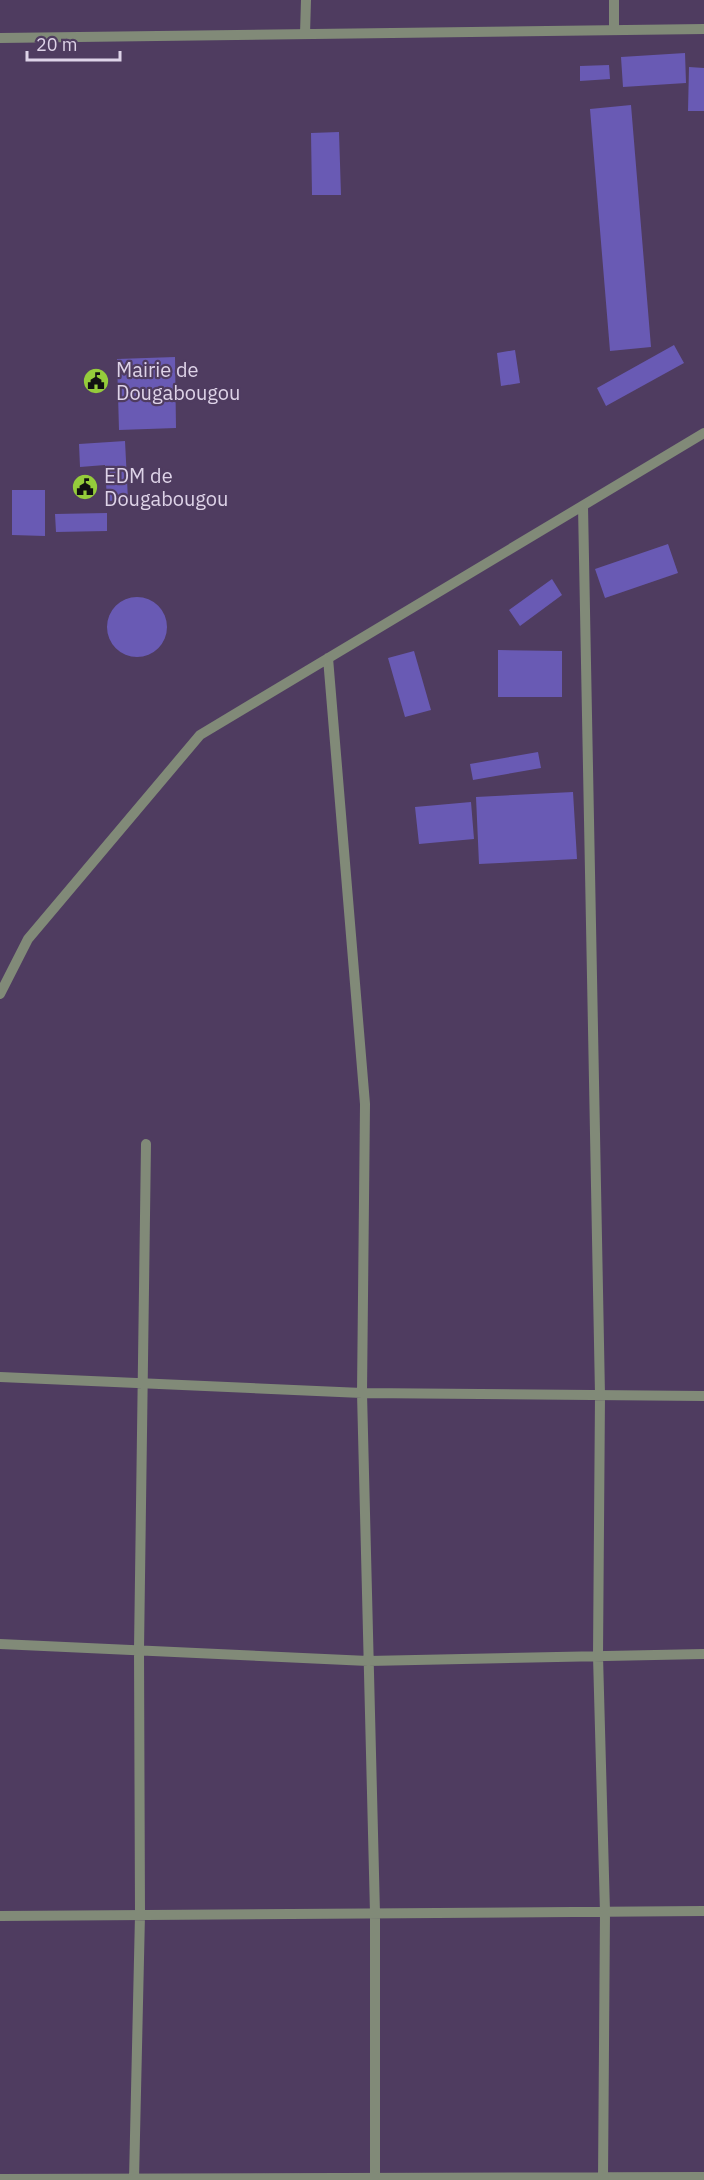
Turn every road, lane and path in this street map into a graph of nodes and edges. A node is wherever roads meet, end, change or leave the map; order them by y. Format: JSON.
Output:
{"nodes":[{"id":1,"x":306,"y":0,"type":"edge"},
{"id":2,"x":614,"y":0,"type":"edge"},
{"id":3,"x":704,"y":29,"type":"edge"},
{"id":4,"x":615,"y":30,"type":"junction"},
{"id":5,"x":305,"y":34,"type":"junction"},
{"id":6,"x":0,"y":38,"type":"edge"},
{"id":7,"x":704,"y":433,"type":"edge"},
{"id":8,"x":583,"y":506,"type":"junction"},
{"id":9,"x":328,"y":658,"type":"junction"},
{"id":10,"x":0,"y":994,"type":"edge"},
{"id":11,"x":146,"y":1144,"type":"dead end"},
{"id":12,"x":0,"y":1377,"type":"edge"},
{"id":13,"x":141,"y":1383,"type":"junction"},
{"id":14,"x":362,"y":1393,"type":"junction"},
{"id":15,"x":600,"y":1395,"type":"junction"},
{"id":16,"x":704,"y":1396,"type":"edge"},
{"id":17,"x":0,"y":1644,"type":"edge"},
{"id":18,"x":139,"y":1650,"type":"junction"},
{"id":19,"x":704,"y":1654,"type":"edge"},
{"id":20,"x":598,"y":1656,"type":"junction"},
{"id":21,"x":368,"y":1661,"type":"junction"},
{"id":22,"x":704,"y":1911,"type":"edge"},
{"id":23,"x":605,"y":1912,"type":"junction"},
{"id":24,"x":375,"y":1913,"type":"junction"},
{"id":25,"x":140,"y":1915,"type":"junction"},
{"id":26,"x":0,"y":1916,"type":"edge"},
{"id":27,"x":704,"y":2177,"type":"edge"},
{"id":28,"x":603,"y":2178,"type":"edge"},
{"id":29,"x":134,"y":2179,"type":"edge"},
{"id":30,"x":375,"y":2179,"type":"edge"},
{"id":31,"x":0,"y":2180,"type":"edge"}],
"edges":[{"from":1,"to":5,"type":"street"},
{"from":2,"to":4,"type":"street"},
{"from":3,"to":4,"type":"street"},
{"from":4,"to":5,"type":"street"},
{"from":5,"to":6,"type":"street"},
{"from":7,"to":8,"type":"street"},
{"from":8,"to":9,"type":"street"},
{"from":8,"to":15,"type":"street"},
{"from":9,"to":10,"type":"street"},
{"from":9,"to":14,"type":"street"},
{"from":11,"to":13,"type":"street"},
{"from":12,"to":13,"type":"street"},
{"from":13,"to":14,"type":"street"},
{"from":13,"to":18,"type":"street"},
{"from":14,"to":15,"type":"street"},
{"from":14,"to":21,"type":"street"},
{"from":15,"to":16,"type":"street"},
{"from":15,"to":20,"type":"street"},
{"from":17,"to":18,"type":"street"},
{"from":18,"to":21,"type":"street"},
{"from":18,"to":25,"type":"street"},
{"from":19,"to":20,"type":"street"},
{"from":20,"to":21,"type":"street"},
{"from":20,"to":23,"type":"street"},
{"from":21,"to":24,"type":"street"},
{"from":22,"to":23,"type":"street"},
{"from":23,"to":24,"type":"street"},
{"from":23,"to":28,"type":"street"},
{"from":24,"to":25,"type":"street"},
{"from":24,"to":30,"type":"street"},
{"from":25,"to":26,"type":"street"},
{"from":25,"to":29,"type":"street"},
{"from":27,"to":28,"type":"street"},
{"from":28,"to":30,"type":"street"},
{"from":29,"to":30,"type":"street"},
{"from":29,"to":31,"type":"street"}]}
